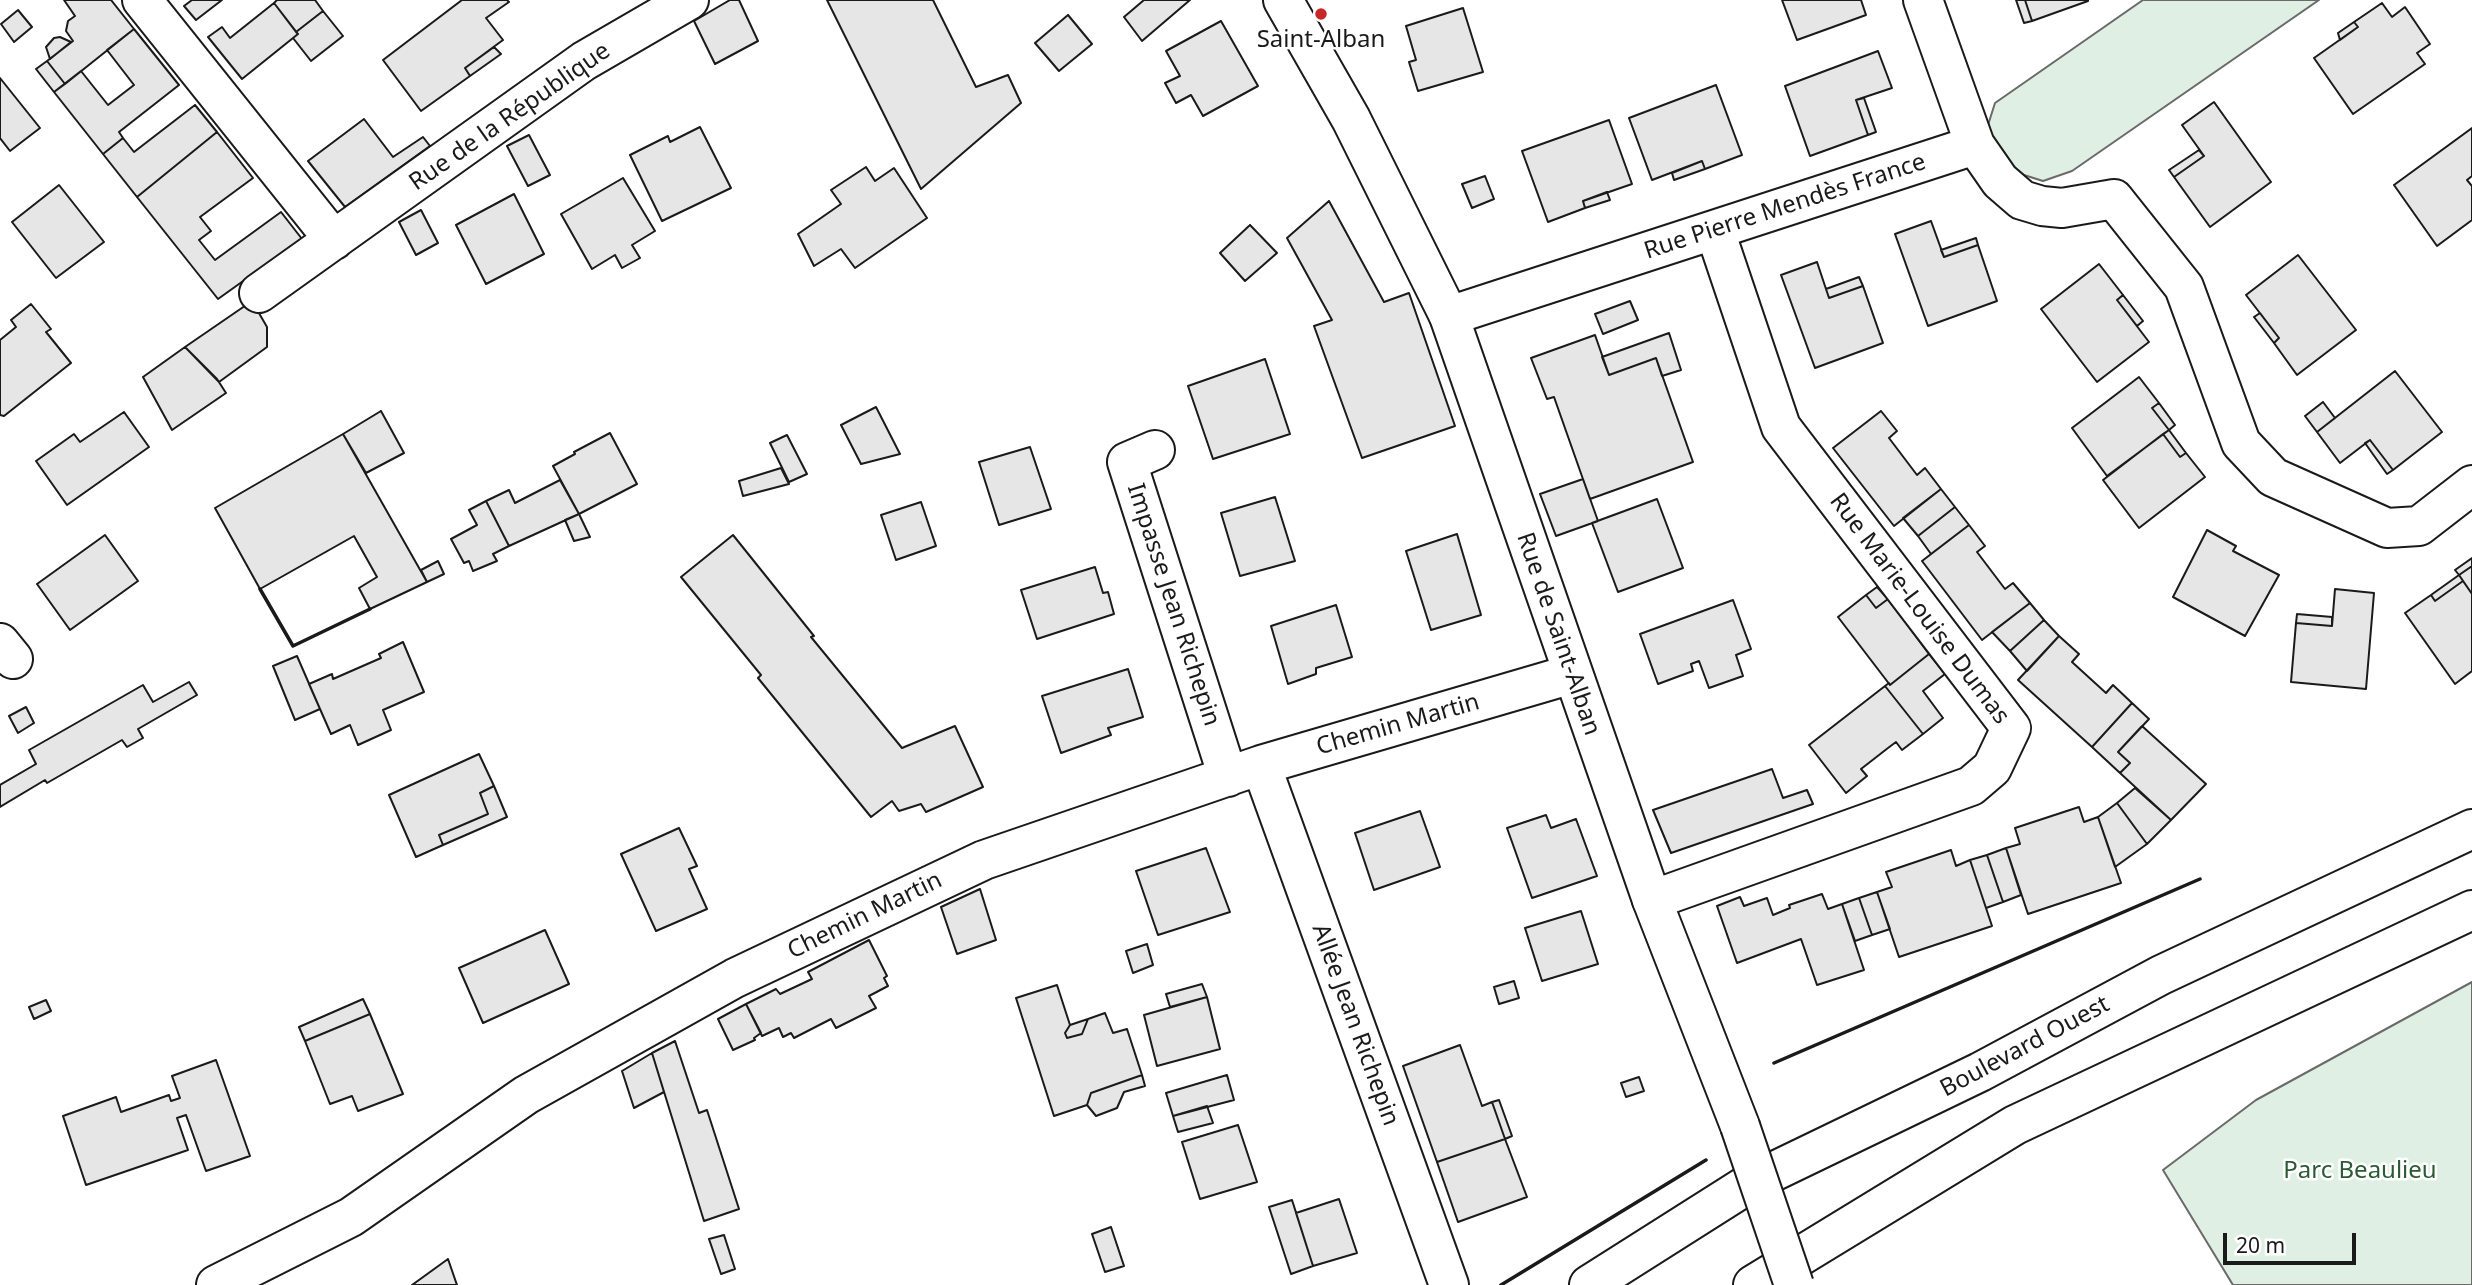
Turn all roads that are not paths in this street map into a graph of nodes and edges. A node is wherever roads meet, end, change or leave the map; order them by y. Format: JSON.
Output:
{"nodes":[{"id":1,"x":142,"y":0,"type":"edge"},
{"id":2,"x":690,"y":0,"type":"edge"},
{"id":3,"x":1283,"y":0,"type":"edge"},
{"id":4,"x":1923,"y":0,"type":"edge"},
{"id":5,"x":1975,"y":145,"type":"junction"},
{"id":6,"x":1715,"y":231,"type":"junction"},
{"id":7,"x":334,"y":240,"type":"junction"},
{"id":8,"x":260,"y":293,"type":"dead end"},
{"id":9,"x":1449,"y":316,"type":"junction"},
{"id":10,"x":1155,"y":450,"type":"dead end"},
{"id":11,"x":2472,"y":485,"type":"edge"},
{"id":12,"x":1572,"y":674,"type":"junction"},
{"id":13,"x":1244,"y":771,"type":"junction"},
{"id":14,"x":2472,"y":829,"type":"edge"},
{"id":15,"x":1651,"y":900,"type":"junction"},
{"id":16,"x":2472,"y":910,"type":"edge"},
{"id":17,"x":216,"y":1285,"type":"edge"},
{"id":18,"x":1449,"y":1285,"type":"edge"},
{"id":19,"x":1589,"y":1285,"type":"edge"},
{"id":20,"x":1753,"y":1285,"type":"edge"},
{"id":21,"x":1794,"y":1285,"type":"edge"}],
"edges":[{"from":1,"to":7,"type":"street"},
{"from":2,"to":7,"type":"street","name":"Rue de la République"},
{"from":3,"to":9,"type":"street","name":"Rue de Saint-Alban"},
{"from":4,"to":5,"type":"street"},
{"from":5,"to":6,"type":"street","name":"Rue Pierre Mendès France"},
{"from":5,"to":11,"type":"street"},
{"from":6,"to":9,"type":"street","name":"Rue Pierre Mendès France"},
{"from":6,"to":15,"type":"street","name":"Rue Marie-Louise Dumas"},
{"from":7,"to":8,"type":"street","name":"Rue de la République"},
{"from":9,"to":12,"type":"street","name":"Rue de Saint-Alban"},
{"from":10,"to":13,"type":"street","name":"Impasse Jean Richepin"},
{"from":12,"to":13,"type":"street","name":"Chemin Martin"},
{"from":12,"to":15,"type":"street","name":"Rue de Saint-Alban"},
{"from":13,"to":17,"type":"street","name":"Chemin Martin"},
{"from":13,"to":18,"type":"street","name":"Allée Jean Richepin"},
{"from":14,"to":19,"type":"street","name":"Boulevard Ouest"},
{"from":15,"to":21,"type":"street","name":"Rue de Saint-Alban","bridge":true},
{"from":16,"to":20,"type":"street"}]}
